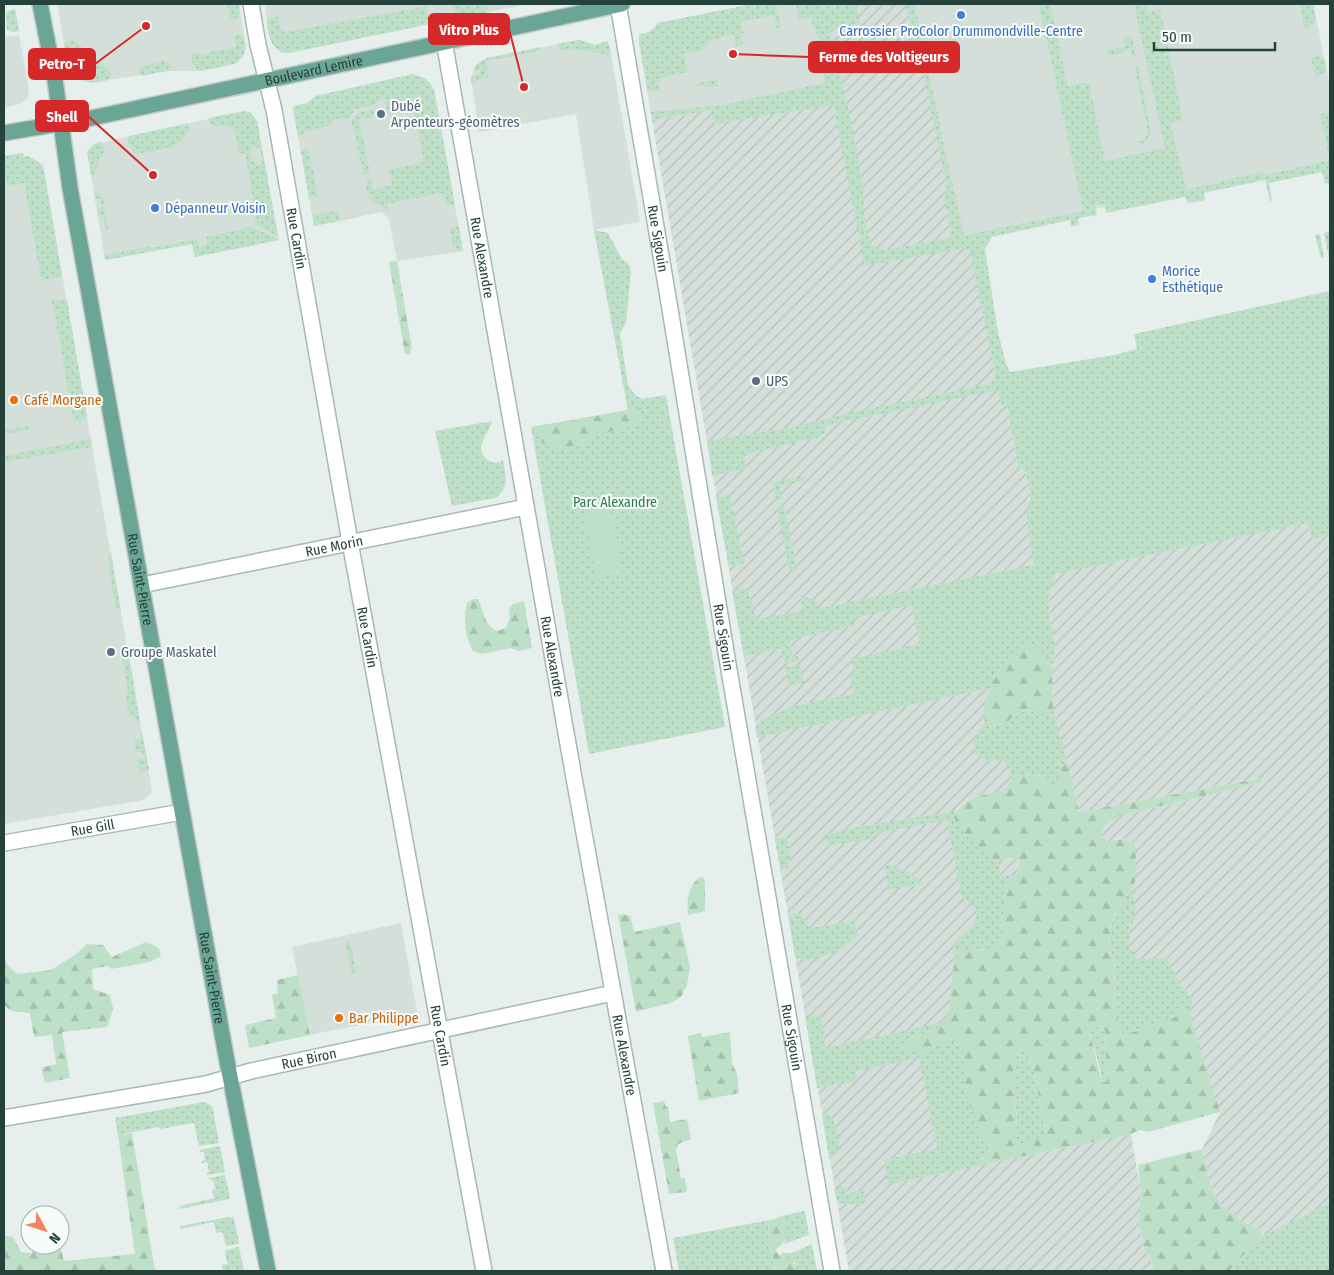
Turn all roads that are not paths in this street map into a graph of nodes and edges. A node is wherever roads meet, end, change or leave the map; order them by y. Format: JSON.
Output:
{"nodes":[{"id":1,"x":40,"y":4,"type":"edge"},
{"id":2,"x":251,"y":4,"type":"edge"},
{"id":3,"x":620,"y":4,"type":"edge"},
{"id":4,"x":444,"y":41,"type":"junction"},
{"id":5,"x":266,"y":80,"type":"junction"},
{"id":6,"x":61,"y":124,"type":"junction"},
{"id":7,"x":4,"y":133,"type":"edge"},
{"id":8,"x":526,"y":507,"type":"junction"},
{"id":9,"x":350,"y":542,"type":"junction"},
{"id":10,"x":142,"y":585,"type":"junction"},
{"id":11,"x":182,"y":812,"type":"junction"},
{"id":12,"x":4,"y":843,"type":"edge"},
{"id":13,"x":613,"y":993,"type":"junction"},
{"id":14,"x":439,"y":1030,"type":"junction"},
{"id":15,"x":230,"y":1077,"type":"junction"},
{"id":16,"x":4,"y":1118,"type":"edge"},
{"id":17,"x":268,"y":1271,"type":"edge"},
{"id":18,"x":484,"y":1271,"type":"edge"},
{"id":19,"x":664,"y":1271,"type":"edge"},
{"id":20,"x":832,"y":1271,"type":"edge"}],
"edges":[{"from":1,"to":6,"type":"main road","name":"Rue Saint-Pierre"},
{"from":2,"to":5,"type":"street","name":"Rue Cardin"},
{"from":3,"to":4,"type":"main road","name":"Boulevard Lemire"},
{"from":3,"to":20,"type":"street","name":"Rue Sigouin"},
{"from":4,"to":5,"type":"main road","name":"Boulevard Lemire"},
{"from":4,"to":8,"type":"street","name":"Rue Alexandre"},
{"from":5,"to":6,"type":"main road","name":"Boulevard Lemire"},
{"from":5,"to":9,"type":"street","name":"Rue Cardin"},
{"from":6,"to":7,"type":"main road","name":"Boulevard Lemire"},
{"from":6,"to":10,"type":"main road","name":"Rue Saint-Pierre"},
{"from":8,"to":9,"type":"street","name":"Rue Morin"},
{"from":8,"to":13,"type":"street","name":"Rue Alexandre"},
{"from":9,"to":10,"type":"street","name":"Rue Morin"},
{"from":9,"to":14,"type":"street","name":"Rue Cardin"},
{"from":10,"to":11,"type":"main road","name":"Rue Saint-Pierre"},
{"from":11,"to":12,"type":"street","name":"Rue Gill"},
{"from":11,"to":15,"type":"main road","name":"Rue Saint-Pierre"},
{"from":13,"to":14,"type":"street","name":"Rue Biron"},
{"from":13,"to":19,"type":"street","name":"Rue Alexandre"},
{"from":14,"to":15,"type":"street","name":"Rue Biron"},
{"from":14,"to":18,"type":"street","name":"Rue Cardin"},
{"from":15,"to":16,"type":"street","name":"Rue Biron"},
{"from":15,"to":17,"type":"main road","name":"Rue Saint-Pierre"}]}
